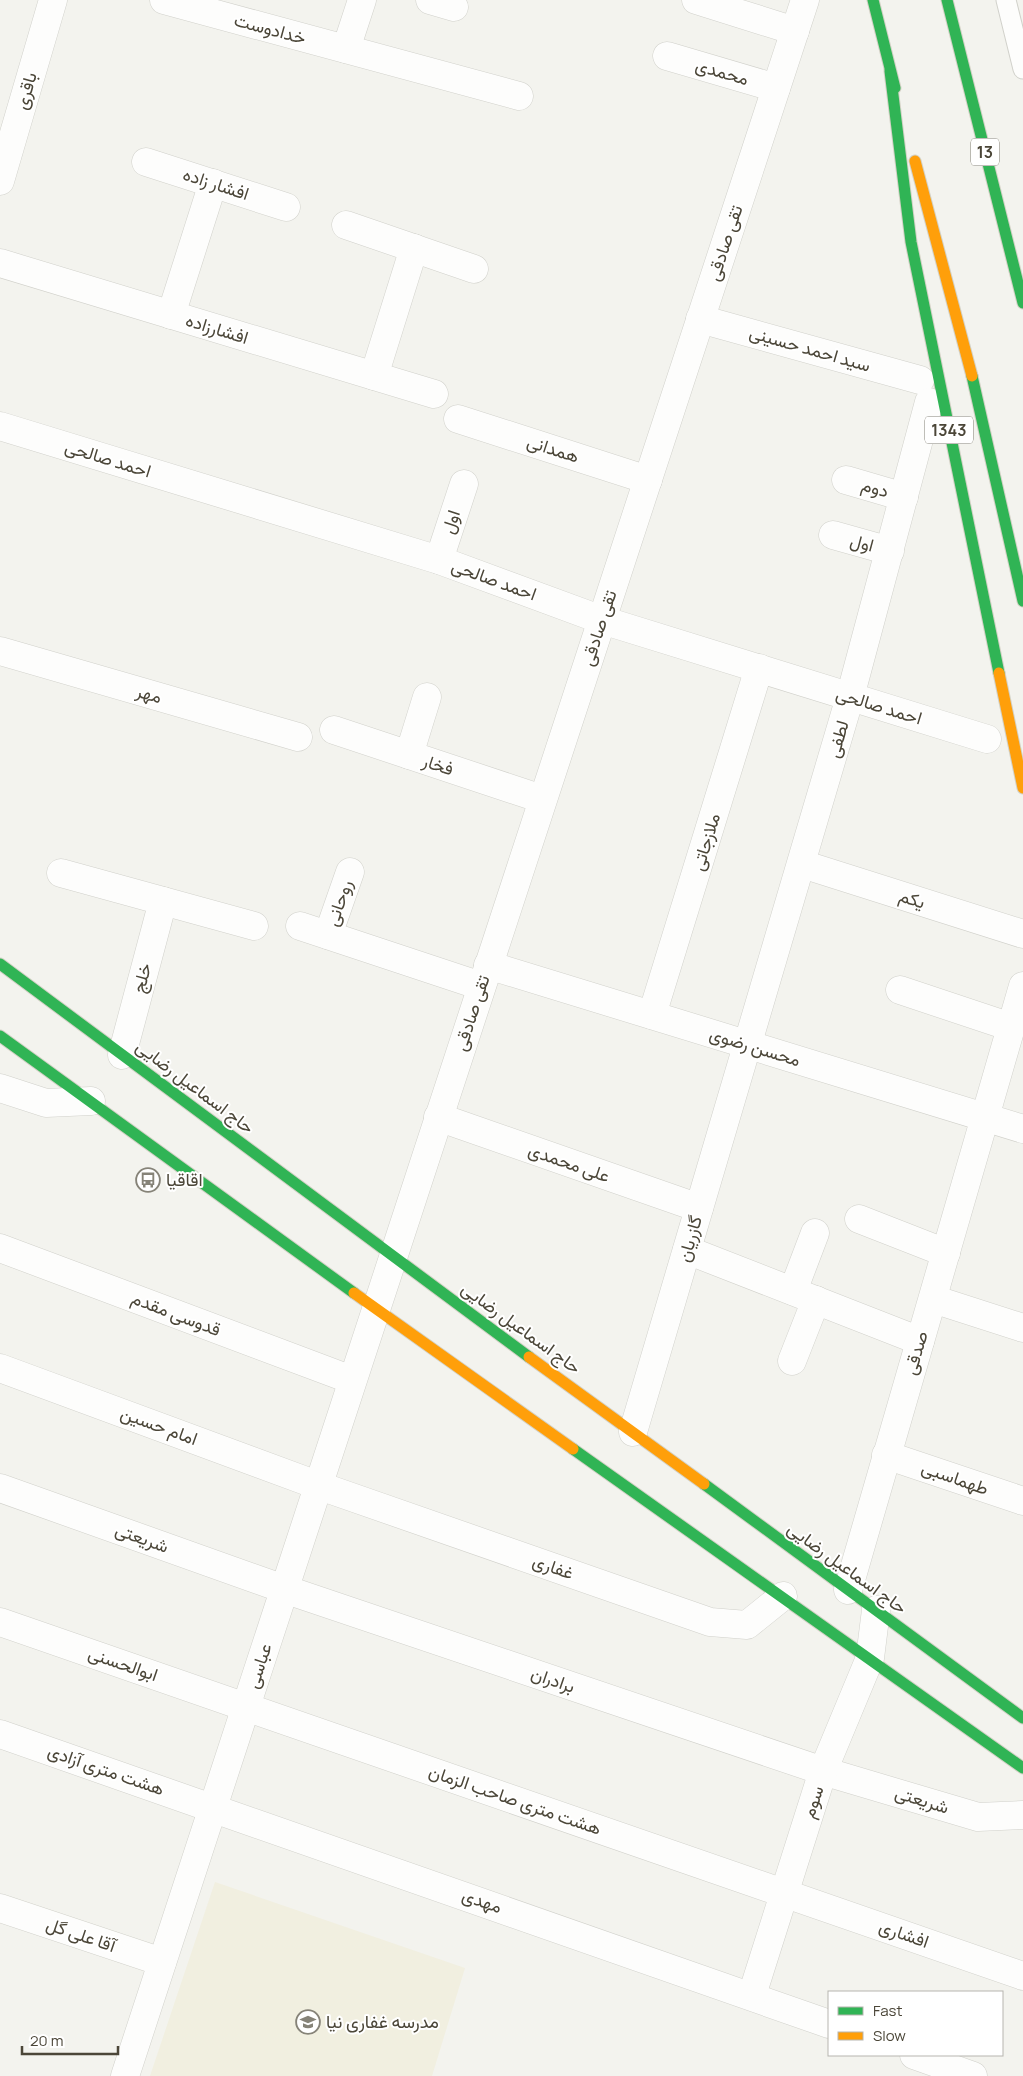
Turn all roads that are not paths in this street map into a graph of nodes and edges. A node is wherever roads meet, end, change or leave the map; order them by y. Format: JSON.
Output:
{"nodes":[{"id":1,"x":53,"y":0,"type":"edge"},
{"id":2,"x":164,"y":0,"type":"edge"},
{"id":3,"x":362,"y":0,"type":"edge"},
{"id":4,"x":696,"y":0,"type":"edge"},
{"id":5,"x":805,"y":0,"type":"edge"},
{"id":6,"x":873,"y":0,"type":"edge"},
{"id":7,"x":947,"y":0,"type":"edge"},
{"id":8,"x":1006,"y":0,"type":"edge"},
{"id":9,"x":795,"y":31,"type":"junction"},
{"id":10,"x":346,"y":49,"type":"junction"},
{"id":11,"x":667,"y":56,"type":"dead end"},
{"id":12,"x":1023,"y":69,"type":"edge"},
{"id":13,"x":890,"y":71,"type":"junction"},
{"id":14,"x":776,"y":88,"type":"junction"},
{"id":15,"x":519,"y":96,"type":"dead end"},
{"id":16,"x":146,"y":162,"type":"dead end"},
{"id":17,"x":2,"y":165,"type":"edge"},
{"id":18,"x":213,"y":183,"type":"junction"},
{"id":19,"x":286,"y":207,"type":"dead end"},
{"id":20,"x":346,"y":225,"type":"dead end"},
{"id":21,"x":414,"y":248,"type":"junction"},
{"id":22,"x":0,"y":263,"type":"edge"},
{"id":23,"x":474,"y":269,"type":"dead end"},
{"id":24,"x":1023,"y":304,"type":"edge"},
{"id":25,"x":171,"y":315,"type":"junction"},
{"id":26,"x":700,"y":318,"type":"junction"},
{"id":27,"x":374,"y":376,"type":"junction"},
{"id":28,"x":925,"y":391,"type":"joint"},
{"id":29,"x":434,"y":394,"type":"dead end"},
{"id":30,"x":458,"y":419,"type":"dead end"},
{"id":31,"x":0,"y":426,"type":"edge"},
{"id":32,"x":648,"y":480,"type":"junction"},
{"id":33,"x":846,"y":480,"type":"dead end"},
{"id":34,"x":464,"y":484,"type":"dead end"},
{"id":35,"x":904,"y":496,"type":"junction"},
{"id":36,"x":833,"y":536,"type":"dead end"},
{"id":37,"x":890,"y":551,"type":"junction"},
{"id":38,"x":439,"y":560,"type":"junction"},
{"id":39,"x":1023,"y":601,"type":"edge"},
{"id":40,"x":602,"y":620,"type":"junction"},
{"id":41,"x":0,"y":651,"type":"edge"},
{"id":42,"x":760,"y":668,"type":"junction"},
{"id":43,"x":427,"y":698,"type":"dead end"},
{"id":44,"x":850,"y":698,"type":"junction"},
{"id":45,"x":334,"y":730,"type":"dead end"},
{"id":46,"x":298,"y":737,"type":"dead end"},
{"id":47,"x":987,"y":738,"type":"dead end"},
{"id":48,"x":409,"y":755,"type":"junction"},
{"id":49,"x":1023,"y":788,"type":"edge"},
{"id":50,"x":542,"y":799,"type":"junction"},
{"id":51,"x":802,"y":864,"type":"junction"},
{"id":52,"x":350,"y":872,"type":"dead end"},
{"id":53,"x":61,"y":873,"type":"dead end"},
{"id":54,"x":163,"y":900,"type":"junction"},
{"id":55,"x":254,"y":926,"type":"dead end"},
{"id":56,"x":300,"y":926,"type":"dead end"},
{"id":57,"x":1023,"y":934,"type":"edge"},
{"id":58,"x":328,"y":935,"type":"junction"},
{"id":59,"x":0,"y":964,"type":"edge"},
{"id":60,"x":484,"y":975,"type":"junction"},
{"id":61,"x":1023,"y":986,"type":"edge"},
{"id":62,"x":900,"y":990,"type":"dead end"},
{"id":63,"x":652,"y":1015,"type":"junction"},
{"id":64,"x":1011,"y":1027,"type":"junction"},
{"id":65,"x":0,"y":1036,"type":"edge"},
{"id":66,"x":749,"y":1045,"type":"junction"},
{"id":67,"x":122,"y":1055,"type":"junction"},
{"id":68,"x":0,"y":1088,"type":"edge"},
{"id":69,"x":91,"y":1101,"type":"junction"},
{"id":70,"x":438,"y":1117,"type":"junction"},
{"id":71,"x":986,"y":1118,"type":"junction"},
{"id":72,"x":1023,"y":1129,"type":"edge"},
{"id":73,"x":699,"y":1208,"type":"junction"},
{"id":74,"x":859,"y":1219,"type":"dead end"},
{"id":75,"x":815,"y":1233,"type":"dead end"},
{"id":76,"x":0,"y":1248,"type":"edge"},
{"id":77,"x":687,"y":1250,"type":"junction"},
{"id":78,"x":946,"y":1253,"type":"junction"},
{"id":79,"x":392,"y":1256,"type":"junction"},
{"id":80,"x":804,"y":1295,"type":"junction"},
{"id":81,"x":933,"y":1299,"type":"junction"},
{"id":82,"x":375,"y":1308,"type":"junction"},
{"id":83,"x":1023,"y":1328,"type":"edge"},
{"id":84,"x":920,"y":1341,"type":"junction"},
{"id":85,"x":792,"y":1361,"type":"dead end"},
{"id":86,"x":0,"y":1368,"type":"edge"},
{"id":87,"x":352,"y":1380,"type":"junction"},
{"id":88,"x":633,"y":1432,"type":"junction"},
{"id":89,"x":886,"y":1455,"type":"junction"},
{"id":90,"x":318,"y":1485,"type":"junction"},
{"id":91,"x":0,"y":1488,"type":"edge"},
{"id":92,"x":1023,"y":1501,"type":"edge"},
{"id":93,"x":284,"y":1589,"type":"junction"},
{"id":94,"x":848,"y":1590,"type":"junction"},
{"id":95,"x":783,"y":1596,"type":"junction"},
{"id":96,"x":876,"y":1610,"type":"junction"},
{"id":97,"x":0,"y":1622,"type":"edge"},
{"id":98,"x":870,"y":1658,"type":"junction"},
{"id":99,"x":245,"y":1706,"type":"junction"},
{"id":100,"x":1023,"y":1718,"type":"edge"},
{"id":101,"x":0,"y":1734,"type":"edge"},
{"id":102,"x":1023,"y":1768,"type":"edge"},
{"id":103,"x":823,"y":1771,"type":"junction"},
{"id":104,"x":213,"y":1807,"type":"junction"},
{"id":105,"x":1023,"y":1815,"type":"edge"},
{"id":106,"x":784,"y":1893,"type":"junction"},
{"id":107,"x":0,"y":1908,"type":"edge"},
{"id":108,"x":162,"y":1962,"type":"junction"},
{"id":109,"x":1023,"y":1976,"type":"edge"},
{"id":110,"x":752,"y":1995,"type":"junction"},
{"id":111,"x":828,"y":2024,"type":"edge"},
{"id":112,"x":917,"y":2056,"type":"edge"},
{"id":113,"x":125,"y":2076,"type":"edge"},
{"id":114,"x":972,"y":2076,"type":"edge"}],
"edges":[{"from":1,"to":17,"type":"street","name":"باقری"},
{"from":2,"to":10,"type":"street","name":"خدادوست"},
{"from":3,"to":10,"type":"street"},
{"from":4,"to":9,"type":"street"},
{"from":5,"to":9,"type":"street","name":"تقی صادقی"},
{"from":6,"to":13,"type":"main road"},
{"from":7,"to":24,"type":"main road","number":"13"},
{"from":8,"to":12,"type":"lane"},
{"from":9,"to":14,"type":"street","name":"تقی صادقی"},
{"from":10,"to":15,"type":"street","name":"خدادوست"},
{"from":11,"to":14,"type":"street","name":"محمدی"},
{"from":13,"to":39,"type":"main road","number":"1343"},
{"from":13,"to":49,"type":"main road","number":"1343"},
{"from":14,"to":26,"type":"street","name":"تقی صادقی"},
{"from":16,"to":18,"type":"street","name":"افشار زاده"},
{"from":18,"to":19,"type":"street","name":"افشار زاده"},
{"from":18,"to":25,"type":"street"},
{"from":20,"to":21,"type":"street"},
{"from":21,"to":23,"type":"street"},
{"from":21,"to":27,"type":"street"},
{"from":22,"to":25,"type":"street","name":"افشارزاده"},
{"from":25,"to":27,"type":"street","name":"افشارزاده"},
{"from":26,"to":28,"type":"street","name":"سید احمد حسینی"},
{"from":26,"to":32,"type":"street","name":"تقی صادقی"},
{"from":27,"to":29,"type":"street","name":"افشارزاده"},
{"from":28,"to":35,"type":"street","name":"لطفی"},
{"from":30,"to":32,"type":"street","name":"همدانی"},
{"from":31,"to":38,"type":"street","name":"احمد صالحی"},
{"from":32,"to":40,"type":"street","name":"تقی صادقی"},
{"from":33,"to":35,"type":"street","name":"دوم"},
{"from":34,"to":38,"type":"street","name":"اول"},
{"from":35,"to":37,"type":"street","name":"لطفی"},
{"from":36,"to":37,"type":"street","name":"اول"},
{"from":37,"to":44,"type":"street","name":"لطفی"},
{"from":38,"to":40,"type":"street","name":"احمد صالحی"},
{"from":40,"to":42,"type":"street","name":"احمد صالحی"},
{"from":40,"to":50,"type":"street","name":"تقی صادقی"},
{"from":41,"to":46,"type":"street","name":"مهر"},
{"from":42,"to":44,"type":"street","name":"احمد صالحی"},
{"from":42,"to":63,"type":"street","name":"ملازجاتی"},
{"from":43,"to":48,"type":"street"},
{"from":44,"to":47,"type":"street","name":"احمد صالحی"},
{"from":44,"to":51,"type":"street","name":"لطفی"},
{"from":45,"to":48,"type":"street","name":"فخار"},
{"from":48,"to":50,"type":"street","name":"فخار"},
{"from":50,"to":60,"type":"street","name":"تقی صادقی"},
{"from":51,"to":57,"type":"street","name":"یکم"},
{"from":51,"to":66,"type":"street","name":"لطفی"},
{"from":52,"to":58,"type":"street","name":"روحانی"},
{"from":53,"to":54,"type":"street"},
{"from":54,"to":55,"type":"street"},
{"from":54,"to":67,"type":"street","name":"خلج"},
{"from":56,"to":58,"type":"street","name":"محسن رضوی"},
{"from":58,"to":60,"type":"street","name":"محسن رضوی"},
{"from":59,"to":67,"type":"main road","name":"حاج اسماعیل رضایی"},
{"from":60,"to":63,"type":"street","name":"محسن رضوی"},
{"from":60,"to":70,"type":"street","name":"تقی صادقی"},
{"from":61,"to":64,"type":"street"},
{"from":62,"to":64,"type":"street"},
{"from":63,"to":66,"type":"street","name":"محسن رضوی"},
{"from":64,"to":71,"type":"street"},
{"from":65,"to":69,"type":"main road"},
{"from":66,"to":71,"type":"street","name":"محسن رضوی"},
{"from":66,"to":73,"type":"street","name":"گازریان"},
{"from":67,"to":79,"type":"main road","name":"حاج اسماعیل رضایی"},
{"from":68,"to":69,"type":"street"},
{"from":69,"to":82,"type":"main road"},
{"from":70,"to":73,"type":"street","name":"علی محمدی"},
{"from":70,"to":79,"type":"street","name":"تقی صادقی"},
{"from":71,"to":72,"type":"street","name":"محسن رضوی"},
{"from":71,"to":78,"type":"street","name":"صدقی"},
{"from":73,"to":77,"type":"street","name":"گازریان"},
{"from":74,"to":78,"type":"street"},
{"from":75,"to":80,"type":"street"},
{"from":76,"to":87,"type":"street","name":"قدوسی مقدم"},
{"from":77,"to":80,"type":"street"},
{"from":77,"to":88,"type":"street","name":"گازریان"},
{"from":78,"to":81,"type":"street","name":"صدقی"},
{"from":79,"to":82,"type":"street","name":"عباسی"},
{"from":79,"to":88,"type":"main road","name":"حاج اسماعیل رضایی"},
{"from":80,"to":84,"type":"street"},
{"from":80,"to":85,"type":"street"},
{"from":81,"to":83,"type":"street"},
{"from":81,"to":84,"type":"street","name":"صدقی"},
{"from":82,"to":87,"type":"street","name":"عباسی"},
{"from":82,"to":95,"type":"main road"},
{"from":84,"to":89,"type":"street","name":"صدقی"},
{"from":86,"to":90,"type":"street","name":"امام حسین"},
{"from":87,"to":90,"type":"street","name":"عباسی"},
{"from":88,"to":94,"type":"main road","name":"حاج اسماعیل رضایی"},
{"from":89,"to":92,"type":"street","name":"طهماسبی"},
{"from":89,"to":94,"type":"street","name":"صدقی"},
{"from":90,"to":93,"type":"street","name":"عباسی"},
{"from":90,"to":95,"type":"street","name":"غفاری"},
{"from":91,"to":93,"type":"street","name":"شریعتی"},
{"from":93,"to":99,"type":"street","name":"عباسی"},
{"from":93,"to":103,"type":"street","name":"برادران"},
{"from":94,"to":96,"type":"main road","name":"حاج اسماعیل رضایی"},
{"from":95,"to":98,"type":"main road"},
{"from":96,"to":98,"type":"street","name":"سوم"},
{"from":96,"to":100,"type":"main road","name":"حاج اسماعیل رضایی"},
{"from":97,"to":99,"type":"street","name":"ابوالحسنی"},
{"from":98,"to":102,"type":"main road"},
{"from":98,"to":103,"type":"street","name":"سوم"},
{"from":99,"to":104,"type":"street","name":"عباسی"},
{"from":99,"to":106,"type":"street","name":"هشت متری صاحب الزمان"},
{"from":101,"to":104,"type":"street","name":"هشت متری آزادی"},
{"from":103,"to":105,"type":"street","name":"شریعتی"},
{"from":103,"to":106,"type":"street","name":"سوم"},
{"from":104,"to":108,"type":"street","name":"عباسی"},
{"from":104,"to":110,"type":"street","name":"مهدی"},
{"from":106,"to":109,"type":"street","name":"افشاری"},
{"from":106,"to":110,"type":"street","name":"سوم"},
{"from":107,"to":108,"type":"street","name":"آقا علی گل"},
{"from":108,"to":113,"type":"street","name":"عباسی"},
{"from":110,"to":111,"type":"street","name":"مهدی"},
{"from":112,"to":114,"type":"street"}]}
